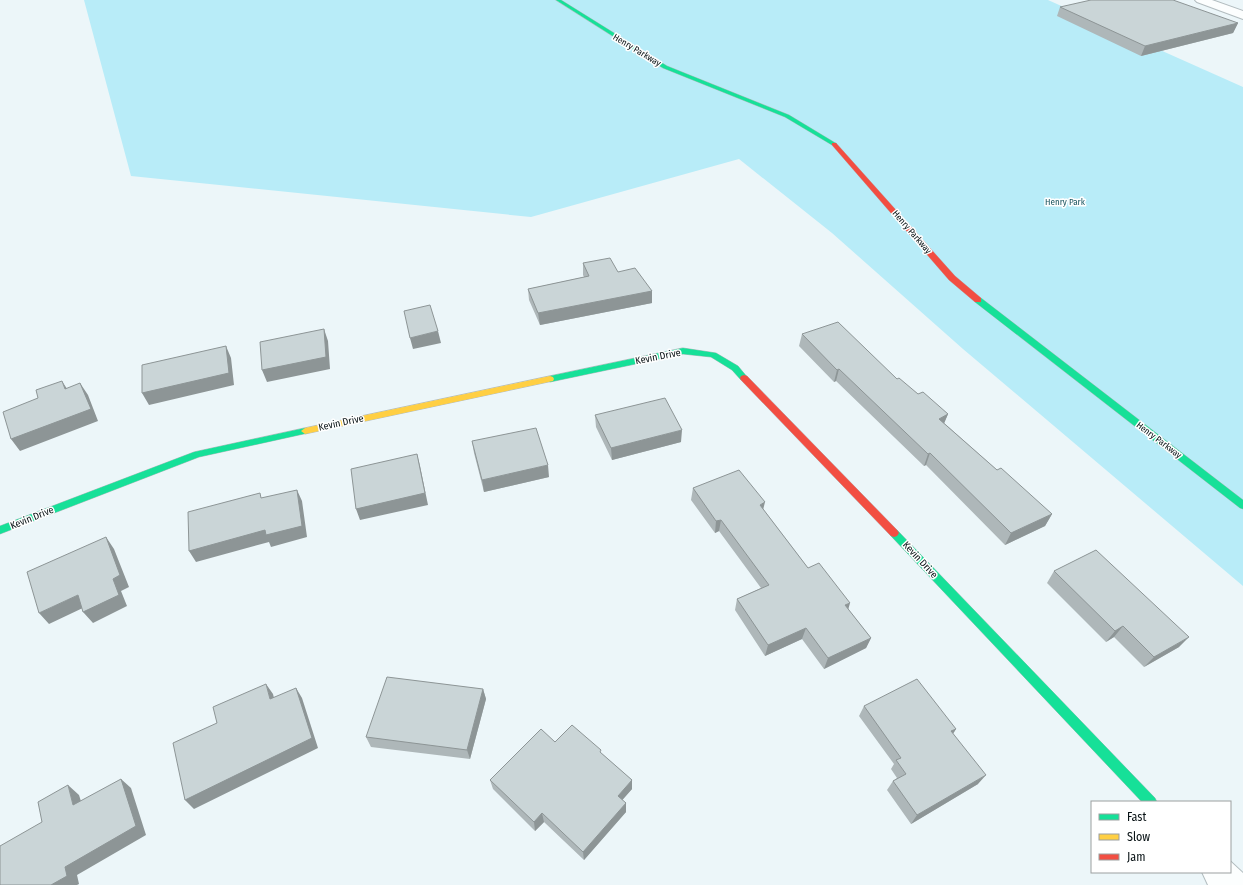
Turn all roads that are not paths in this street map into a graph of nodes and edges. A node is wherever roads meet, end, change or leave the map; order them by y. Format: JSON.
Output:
{"nodes":[{"id":1,"x":558,"y":0,"type":"edge"},
{"id":2,"x":1201,"y":0,"type":"edge"},
{"id":3,"x":1243,"y":15,"type":"edge"},
{"id":4,"x":1243,"y":505,"type":"edge"},
{"id":5,"x":0,"y":530,"type":"edge"},
{"id":6,"x":1150,"y":801,"type":"edge"},
{"id":7,"x":1219,"y":873,"type":"edge"},
{"id":8,"x":1231,"y":885,"type":"edge"}],
"edges":[{"from":1,"to":4,"type":"street","name":"Henry Parkway"},
{"from":2,"to":3,"type":"street"},
{"from":5,"to":6,"type":"street","name":"Kevin Drive"},
{"from":7,"to":8,"type":"street"}]}
